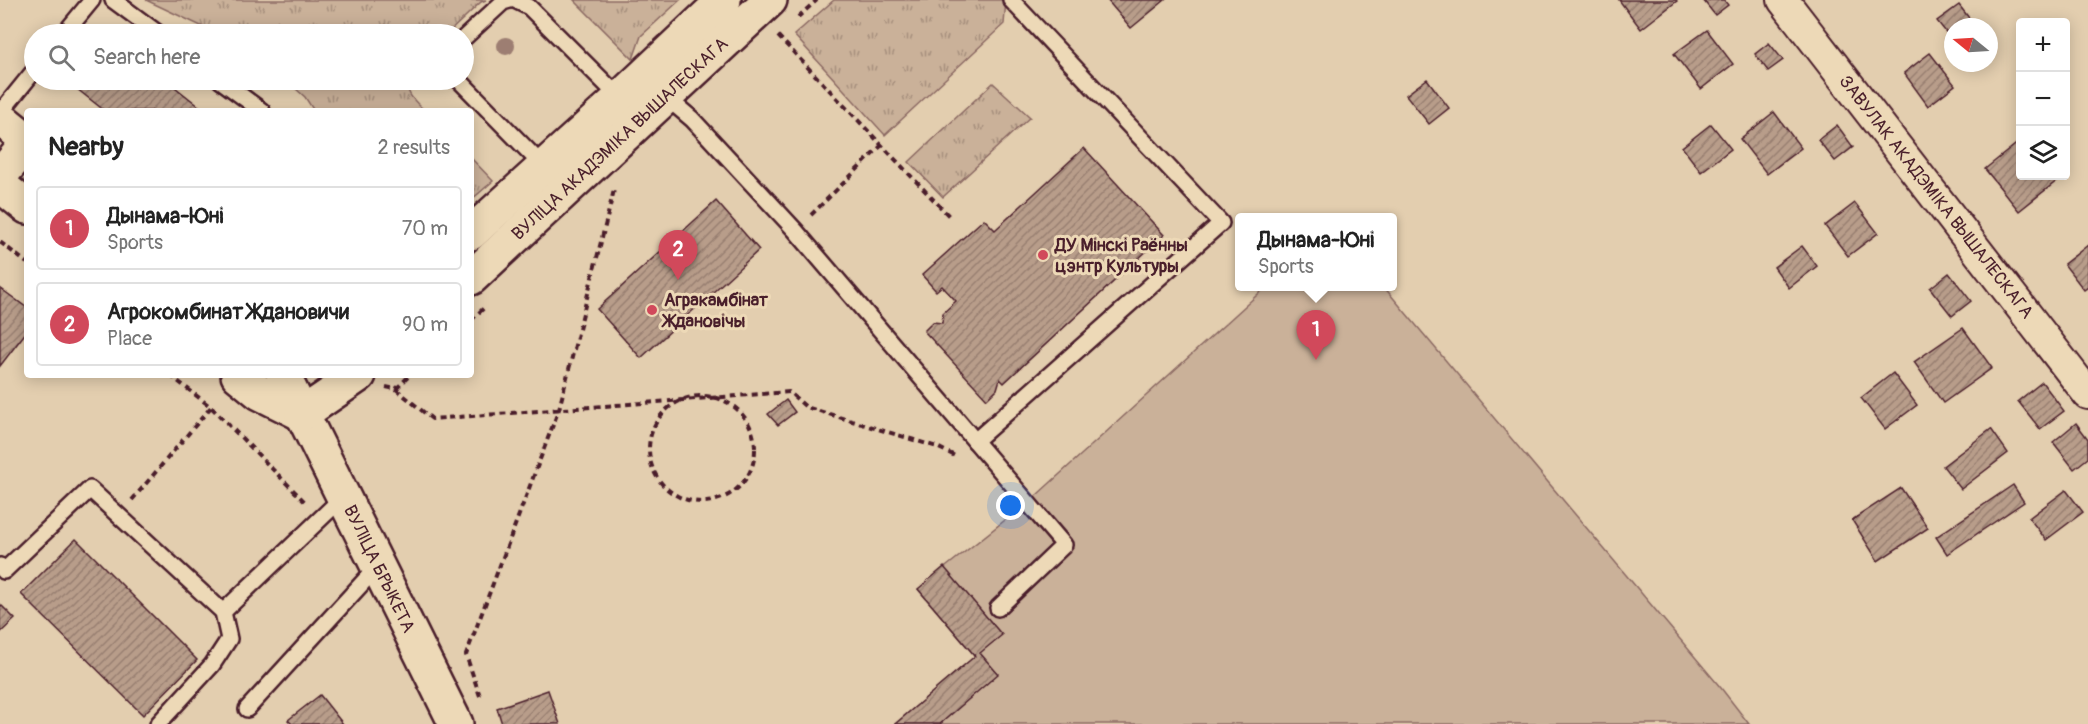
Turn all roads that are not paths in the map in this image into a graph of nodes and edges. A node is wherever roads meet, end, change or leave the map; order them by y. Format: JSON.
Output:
{"nodes":[{"id":1,"x":92,"y":0,"type":"edge"},
{"id":2,"x":113,"y":0,"type":"edge"},
{"id":3,"x":510,"y":0,"type":"edge"},
{"id":4,"x":515,"y":0,"type":"edge"},
{"id":5,"x":724,"y":0,"type":"edge"},
{"id":6,"x":770,"y":0,"type":"edge"},
{"id":7,"x":1011,"y":0,"type":"edge"},
{"id":8,"x":1783,"y":0,"type":"edge"},
{"id":9,"x":72,"y":24,"type":"edge"},
{"id":10,"x":145,"y":24,"type":"edge"},
{"id":11,"x":474,"y":29,"type":"edge"},
{"id":12,"x":24,"y":83,"type":"edge"},
{"id":13,"x":234,"y":90,"type":"edge"},
{"id":14,"x":469,"y":90,"type":"edge"},
{"id":15,"x":666,"y":97,"type":"junction"},
{"id":16,"x":258,"y":108,"type":"edge"},
{"id":17,"x":630,"y":109,"type":"junction"},
{"id":18,"x":0,"y":113,"type":"edge"},
{"id":19,"x":0,"y":118,"type":"edge"},
{"id":20,"x":24,"y":139,"type":"edge"},
{"id":21,"x":24,"y":146,"type":"edge"},
{"id":22,"x":543,"y":166,"type":"junction"},
{"id":23,"x":0,"y":176,"type":"edge"},
{"id":24,"x":0,"y":185,"type":"edge"},
{"id":25,"x":565,"y":190,"type":"junction"},
{"id":26,"x":24,"y":205,"type":"edge"},
{"id":27,"x":474,"y":230,"type":"edge"},
{"id":28,"x":474,"y":275,"type":"edge"},
{"id":29,"x":242,"y":378,"type":"edge"},
{"id":30,"x":284,"y":378,"type":"edge"},
{"id":31,"x":329,"y":378,"type":"edge"},
{"id":32,"x":355,"y":378,"type":"edge"},
{"id":33,"x":2088,"y":394,"type":"edge"},
{"id":34,"x":302,"y":414,"type":"junction"},
{"id":35,"x":975,"y":441,"type":"junction"},
{"id":36,"x":344,"y":497,"type":"junction"},
{"id":37,"x":0,"y":566,"type":"edge"},
{"id":38,"x":378,"y":566,"type":"junction"},
{"id":39,"x":998,"y":608,"type":"dead end"},
{"id":40,"x":223,"y":612,"type":"junction"},
{"id":41,"x":247,"y":709,"type":"dead end"},
{"id":42,"x":158,"y":724,"type":"edge"},
{"id":43,"x":456,"y":724,"type":"edge"}],
"edges":[{"from":1,"to":9,"type":"lane"},
{"from":2,"to":10,"type":"lane"},
{"from":3,"to":11,"type":"lane"},
{"from":4,"to":17,"type":"lane"},
{"from":5,"to":17,"type":"street","name":"ВУЛІЦА АКАДЭМІКА ВЫШАЛЕСКАГА"},
{"from":6,"to":15,"type":"street","name":"ВУЛІЦА АКАДЭМІКА ВЫШАЛЕСКАГА"},
{"from":7,"to":35,"type":"lane"},
{"from":8,"to":33,"type":"street","name":"ЗАВУЛАК АКАДЭМІКА ВЫШАЛЕСКАГА"},
{"from":12,"to":18,"type":"lane"},
{"from":13,"to":16,"type":"lane"},
{"from":14,"to":22,"type":"lane"},
{"from":15,"to":17,"type":"street","name":"ВУЛІЦА АКАДЭМІКА ВЫШАЛЕСКАГА"},
{"from":15,"to":35,"type":"lane"},
{"from":17,"to":22,"type":"street","name":"ВУЛІЦА АКАДЭМІКА ВЫШАЛЕСКАГА"},
{"from":17,"to":25,"type":"street","name":"ВУЛІЦА АКАДЭМІКА ВЫШАЛЕСКАГА"},
{"from":19,"to":20,"type":"street"},
{"from":21,"to":23,"type":"street"},
{"from":22,"to":25,"type":"lane"},
{"from":22,"to":27,"type":"street","name":"ВУЛІЦА АКАДЭМІКА ВЫШАЛЕСКАГА"},
{"from":24,"to":26,"type":"street"},
{"from":25,"to":28,"type":"street","name":"ВУЛІЦА АКАДЭМІКА ВЫШАЛЕСКАГА"},
{"from":29,"to":34,"type":"street"},
{"from":30,"to":34,"type":"street","name":"ВУЛІЦА БРЫКЕТА"},
{"from":31,"to":34,"type":"street"},
{"from":32,"to":34,"type":"street"},
{"from":34,"to":36,"type":"street","name":"ВУЛІЦА БРЫКЕТА"},
{"from":35,"to":39,"type":"lane"},
{"from":36,"to":38,"type":"street","name":"ВУЛІЦА БРЫКЕТА"},
{"from":36,"to":40,"type":"lane"},
{"from":37,"to":40,"type":"lane"},
{"from":38,"to":41,"type":"lane"},
{"from":38,"to":43,"type":"street","name":"ВУЛІЦА БРЫКЕТА"},
{"from":40,"to":42,"type":"lane"}]}
